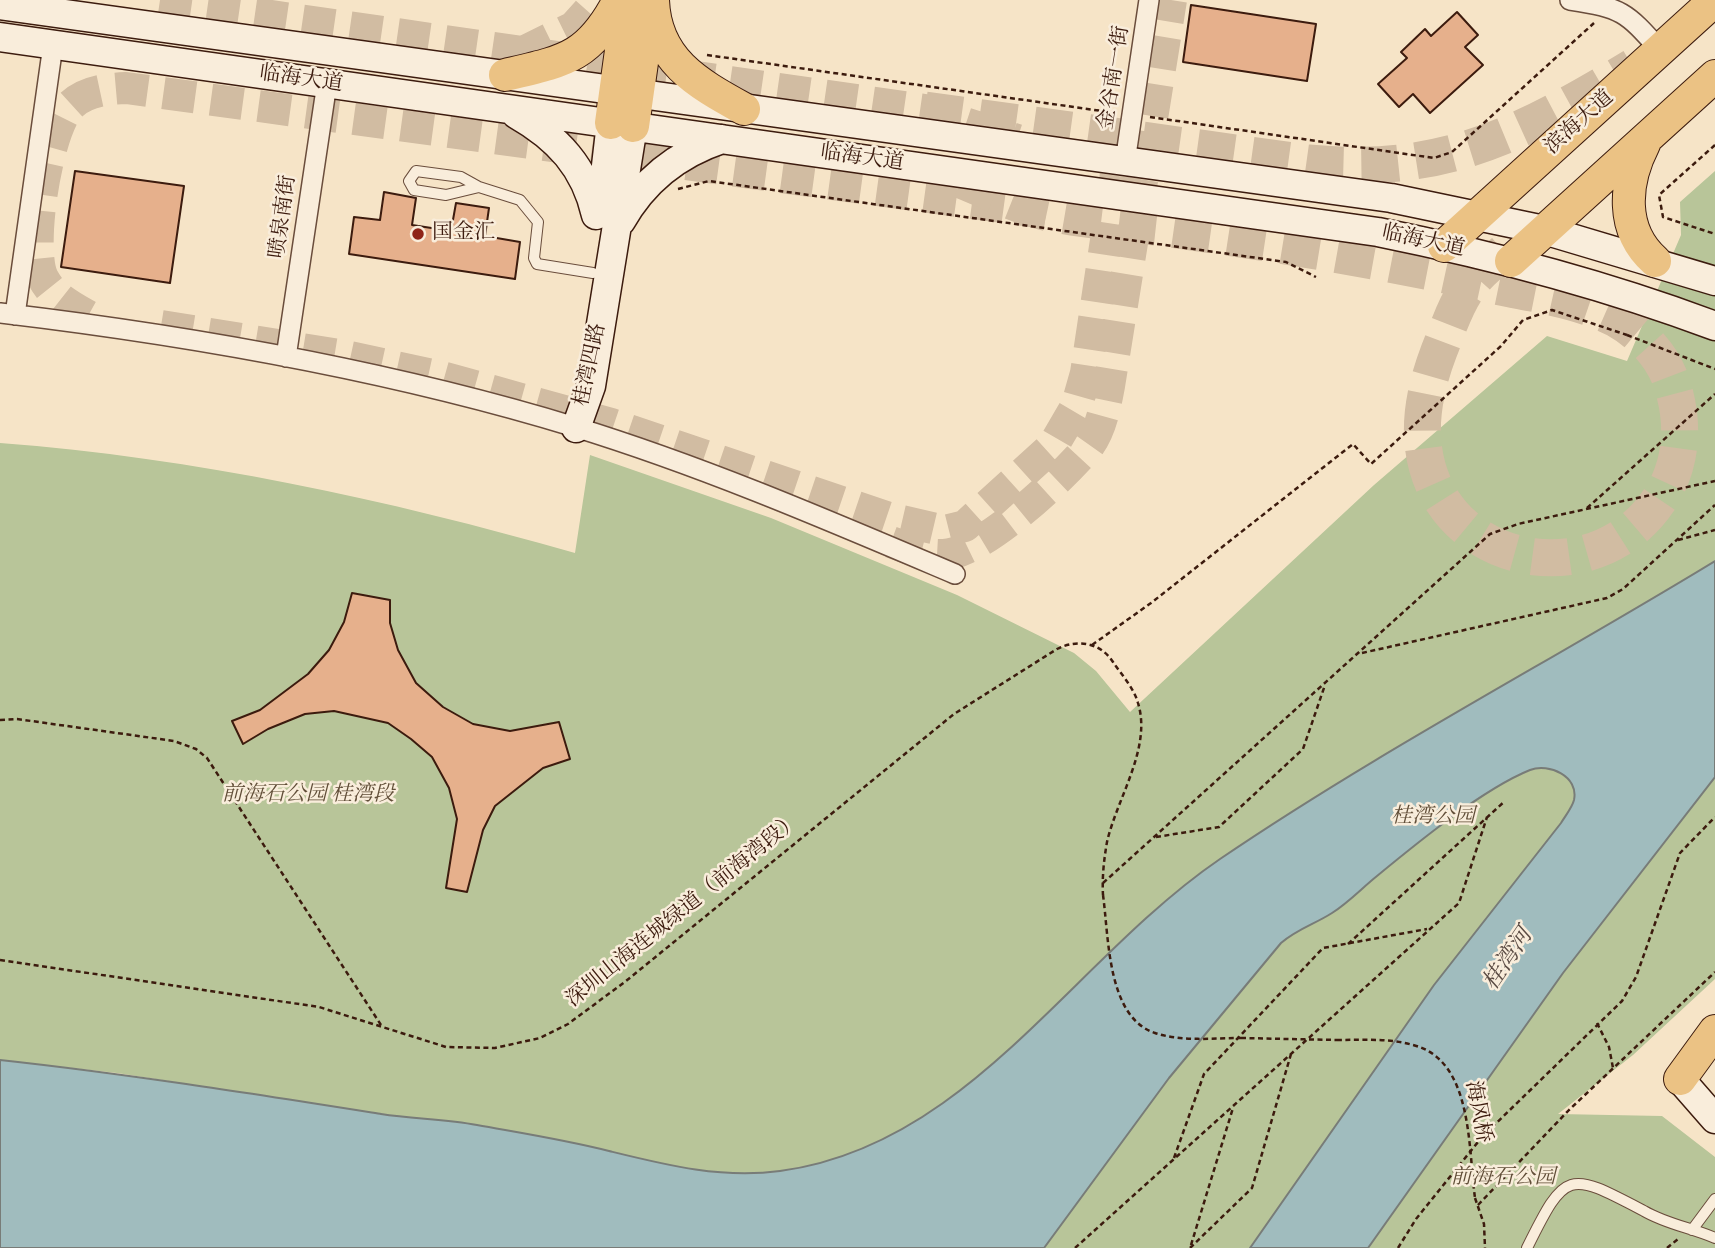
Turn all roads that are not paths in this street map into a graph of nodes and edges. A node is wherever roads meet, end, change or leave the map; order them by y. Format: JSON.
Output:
{"nodes":[{"id":1,"x":619,"y":0,"type":"edge"},
{"id":2,"x":628,"y":0,"type":"edge"},
{"id":3,"x":652,"y":0,"type":"edge"},
{"id":4,"x":1149,"y":0,"type":"edge"},
{"id":5,"x":1570,"y":0,"type":"edge"},
{"id":6,"x":1715,"y":0,"type":"edge"},
{"id":7,"x":0,"y":5,"type":"edge"},
{"id":8,"x":0,"y":37,"type":"edge"},
{"id":9,"x":53,"y":45,"type":"junction"},
{"id":10,"x":1661,"y":51,"type":"junction"},
{"id":11,"x":505,"y":75,"type":"junction"},
{"id":12,"x":1715,"y":76,"type":"edge"},
{"id":13,"x":327,"y":83,"type":"junction"},
{"id":14,"x":627,"y":92,"type":"junction"},
{"id":15,"x":508,"y":109,"type":"junction"},
{"id":16,"x":744,"y":109,"type":"junction"},
{"id":17,"x":622,"y":125,"type":"junction"},
{"id":18,"x":722,"y":139,"type":"junction"},
{"id":19,"x":1646,"y":139,"type":"junction"},
{"id":20,"x":1125,"y":162,"type":"junction"},
{"id":21,"x":479,"y":187,"type":"junction"},
{"id":22,"x":1478,"y":215,"type":"junction"},
{"id":23,"x":607,"y":228,"type":"junction"},
{"id":24,"x":1544,"y":230,"type":"junction"},
{"id":25,"x":1444,"y":246,"type":"junction"},
{"id":26,"x":1511,"y":261,"type":"junction"},
{"id":27,"x":1655,"y":261,"type":"junction"},
{"id":28,"x":593,"y":273,"type":"junction"},
{"id":29,"x":1715,"y":281,"type":"edge"},
{"id":30,"x":7,"y":314,"type":"edge"},
{"id":31,"x":1715,"y":326,"type":"edge"},
{"id":32,"x":286,"y":357,"type":"junction"},
{"id":33,"x":576,"y":428,"type":"junction"},
{"id":34,"x":955,"y":574,"type":"dead end"},
{"id":35,"x":1715,"y":1031,"type":"edge"},
{"id":36,"x":1715,"y":1063,"type":"edge"},
{"id":37,"x":1680,"y":1079,"type":"junction"},
{"id":38,"x":1715,"y":1119,"type":"edge"},
{"id":39,"x":1715,"y":1199,"type":"edge"},
{"id":40,"x":1692,"y":1230,"type":"junction"},
{"id":41,"x":1715,"y":1238,"type":"edge"},
{"id":42,"x":1527,"y":1248,"type":"edge"}],
"edges":[{"from":1,"to":11,"type":"main road"},
{"from":2,"to":14,"type":"main road","name":"桂湾四路"},
{"from":3,"to":14,"type":"main road","name":"桂湾四路"},
{"from":3,"to":16,"type":"main road"},
{"from":4,"to":20,"type":"street","name":"金谷南一街"},
{"from":5,"to":10,"type":"street"},
{"from":6,"to":10,"type":"main road","name":"滨海大道"},
{"from":7,"to":11,"type":"main road","name":"临海大道"},
{"from":8,"to":9,"type":"main road","name":"临海大道"},
{"from":9,"to":13,"type":"main road","name":"临海大道"},
{"from":9,"to":30,"type":"street"},
{"from":10,"to":22,"type":"main road","name":"滨海大道"},
{"from":11,"to":14,"type":"main road","name":"临海大道"},
{"from":12,"to":19,"type":"main road"},
{"from":13,"to":15,"type":"main road","name":"临海大道"},
{"from":13,"to":32,"type":"street","name":"喷泉南街"},
{"from":14,"to":16,"type":"main road","name":"临海大道"},
{"from":14,"to":17,"type":"main road","name":"桂湾四路"},
{"from":15,"to":17,"type":"main road","name":"临海大道"},
{"from":15,"to":23,"type":"main road"},
{"from":16,"to":20,"type":"main road","name":"临海大道"},
{"from":17,"to":18,"type":"main road","name":"临海大道"},
{"from":17,"to":23,"type":"main road","name":"桂湾四路"},
{"from":18,"to":23,"type":"main road"},
{"from":18,"to":25,"type":"main road","name":"临海大道"},
{"from":19,"to":24,"type":"main road"},
{"from":19,"to":27,"type":"main road"},
{"from":20,"to":22,"type":"main road","name":"临海大道"},
{"from":21,"to":21,"type":"lane"},
{"from":21,"to":28,"type":"lane"},
{"from":22,"to":24,"type":"main road","name":"临海大道"},
{"from":22,"to":25,"type":"main road","name":"滨海大道"},
{"from":23,"to":28,"type":"main road","name":"桂湾四路"},
{"from":23,"to":33,"type":"main road","name":"桂湾四路"},
{"from":24,"to":26,"type":"main road"},
{"from":24,"to":27,"type":"main road","name":"临海大道"},
{"from":25,"to":26,"type":"main road","name":"临海大道"},
{"from":26,"to":31,"type":"main road","name":"临海大道"},
{"from":27,"to":29,"type":"main road","name":"临海大道"},
{"from":28,"to":33,"type":"main road","name":"桂湾四路"},
{"from":30,"to":32,"type":"street"},
{"from":32,"to":33,"type":"street"},
{"from":33,"to":34,"type":"street"},
{"from":35,"to":37,"type":"main road"},
{"from":36,"to":37,"type":"main road"},
{"from":37,"to":38,"type":"main road"},
{"from":39,"to":40,"type":"lane"},
{"from":40,"to":41,"type":"lane"},
{"from":40,"to":42,"type":"lane"}]}
